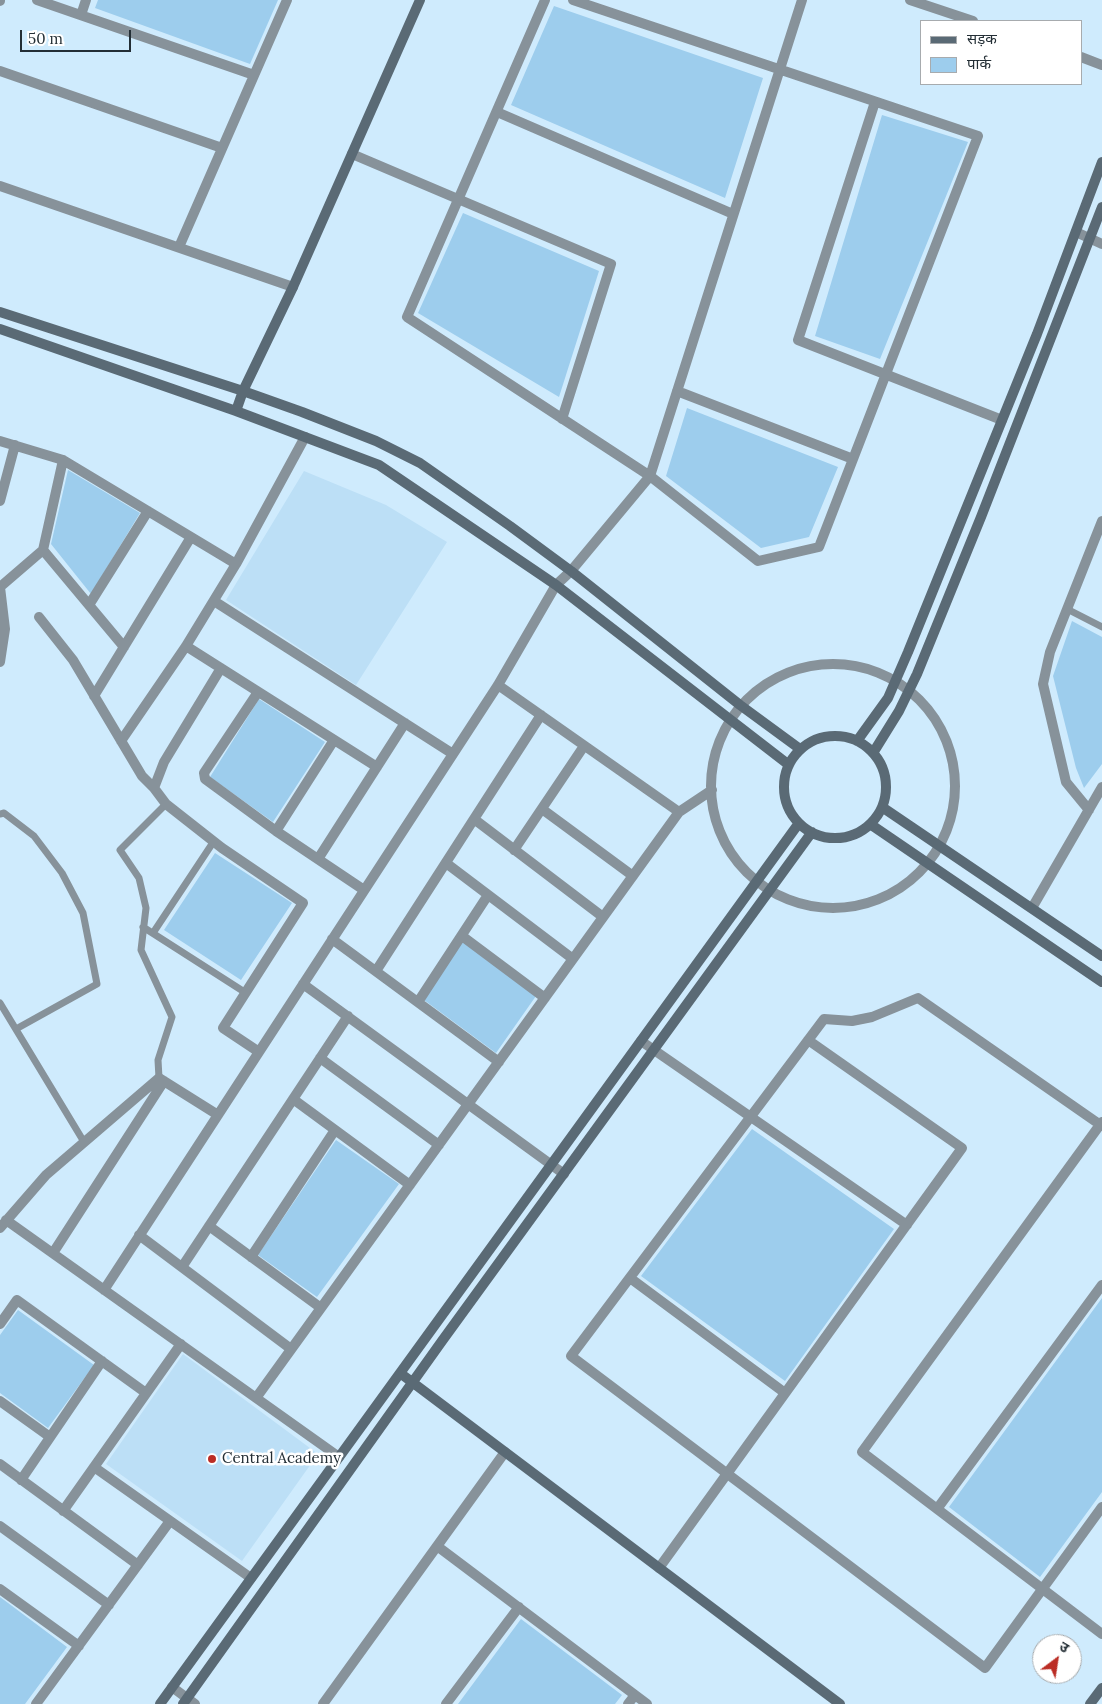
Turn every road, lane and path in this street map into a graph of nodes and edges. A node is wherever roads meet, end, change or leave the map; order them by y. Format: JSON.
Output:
{"nodes":[{"id":1,"x":37,"y":0,"type":"edge"},
{"id":2,"x":86,"y":0,"type":"edge"},
{"id":3,"x":287,"y":0,"type":"edge"},
{"id":4,"x":420,"y":0,"type":"edge"},
{"id":5,"x":546,"y":0,"type":"edge"},
{"id":6,"x":573,"y":0,"type":"edge"},
{"id":7,"x":802,"y":0,"type":"edge"},
{"id":8,"x":910,"y":0,"type":"edge"},
{"id":9,"x":80,"y":15,"type":"junction"},
{"id":10,"x":970,"y":20,"type":"edge"},
{"id":11,"x":1082,"y":58,"type":"edge"},
{"id":12,"x":1102,"y":65,"type":"edge"},
{"id":13,"x":780,"y":70,"type":"junction"},
{"id":14,"x":0,"y":71,"type":"edge"},
{"id":15,"x":254,"y":75,"type":"junction"},
{"id":16,"x":875,"y":102,"type":"junction"},
{"id":17,"x":497,"y":112,"type":"junction"},
{"id":18,"x":222,"y":148,"type":"junction"},
{"id":19,"x":352,"y":154,"type":"junction"},
{"id":20,"x":1102,"y":162,"type":"edge"},
{"id":21,"x":0,"y":186,"type":"edge"},
{"id":22,"x":459,"y":199,"type":"junction"},
{"id":23,"x":1102,"y":207,"type":"edge"},
{"id":24,"x":733,"y":214,"type":"junction"},
{"id":25,"x":1076,"y":232,"type":"junction"},
{"id":26,"x":1090,"y":238,"type":"junction"},
{"id":27,"x":1102,"y":244,"type":"edge"},
{"id":28,"x":179,"y":247,"type":"junction"},
{"id":29,"x":293,"y":287,"type":"junction"},
{"id":30,"x":0,"y":312,"type":"edge"},
{"id":31,"x":0,"y":329,"type":"edge"},
{"id":32,"x":886,"y":374,"type":"junction"},
{"id":33,"x":243,"y":391,"type":"junction"},
{"id":34,"x":677,"y":391,"type":"junction"},
{"id":35,"x":236,"y":411,"type":"junction"},
{"id":36,"x":562,"y":419,"type":"junction"},
{"id":37,"x":1002,"y":420,"type":"junction"},
{"id":38,"x":305,"y":437,"type":"junction"},
{"id":39,"x":0,"y":441,"type":"edge"},
{"id":40,"x":15,"y":445,"type":"junction"},
{"id":41,"x":853,"y":459,"type":"junction"},
{"id":42,"x":63,"y":460,"type":"junction"},
{"id":43,"x":650,"y":476,"type":"junction"},
{"id":44,"x":0,"y":501,"type":"edge"},
{"id":45,"x":148,"y":511,"type":"junction"},
{"id":46,"x":1102,"y":524,"type":"edge"},
{"id":47,"x":191,"y":537,"type":"junction"},
{"id":48,"x":43,"y":550,"type":"junction"},
{"id":49,"x":236,"y":564,"type":"junction"},
{"id":50,"x":571,"y":571,"type":"junction"},
{"id":51,"x":556,"y":585,"type":"junction"},
{"id":52,"x":0,"y":587,"type":"edge"},
{"id":53,"x":214,"y":601,"type":"junction"},
{"id":54,"x":89,"y":606,"type":"junction"},
{"id":55,"x":1067,"y":608,"type":"junction"},
{"id":56,"x":39,"y":616,"type":"dead end"},
{"id":57,"x":1102,"y":626,"type":"edge"},
{"id":58,"x":186,"y":646,"type":"junction"},
{"id":59,"x":124,"y":647,"type":"junction"},
{"id":60,"x":0,"y":662,"type":"edge"},
{"id":61,"x":221,"y":668,"type":"junction"},
{"id":62,"x":895,"y":682,"type":"junction"},
{"id":63,"x":498,"y":685,"type":"junction"},
{"id":64,"x":909,"y":691,"type":"junction"},
{"id":65,"x":258,"y":692,"type":"junction"},
{"id":66,"x":94,"y":696,"type":"junction"},
{"id":67,"x":740,"y":705,"type":"junction"},
{"id":68,"x":541,"y":715,"type":"junction"},
{"id":69,"x":727,"y":718,"type":"junction"},
{"id":70,"x":405,"y":723,"type":"junction"},
{"id":71,"x":334,"y":740,"type":"junction"},
{"id":72,"x":121,"y":741,"type":"junction"},
{"id":73,"x":857,"y":741,"type":"junction"},
{"id":74,"x":584,"y":746,"type":"junction"},
{"id":75,"x":800,"y":750,"type":"junction"},
{"id":76,"x":873,"y":753,"type":"junction"},
{"id":77,"x":453,"y":754,"type":"junction"},
{"id":78,"x":789,"y":765,"type":"junction"},
{"id":79,"x":377,"y":767,"type":"junction"},
{"id":80,"x":1102,"y":786,"type":"edge"},
{"id":81,"x":154,"y":788,"type":"junction"},
{"id":82,"x":712,"y":790,"type":"junction"},
{"id":83,"x":166,"y":804,"type":"junction"},
{"id":84,"x":882,"y":807,"type":"junction"},
{"id":85,"x":542,"y":809,"type":"junction"},
{"id":86,"x":1089,"y":810,"type":"junction"},
{"id":87,"x":679,"y":812,"type":"junction"},
{"id":88,"x":0,"y":814,"type":"edge"},
{"id":89,"x":474,"y":819,"type":"junction"},
{"id":90,"x":799,"y":823,"type":"junction"},
{"id":91,"x":870,"y":824,"type":"junction"},
{"id":92,"x":276,"y":830,"type":"junction"},
{"id":93,"x":812,"y":832,"type":"junction"},
{"id":94,"x":214,"y":841,"type":"junction"},
{"id":95,"x":940,"y":846,"type":"junction"},
{"id":96,"x":514,"y":850,"type":"junction"},
{"id":97,"x":318,"y":859,"type":"junction"},
{"id":98,"x":446,"y":863,"type":"junction"},
{"id":99,"x":928,"y":864,"type":"junction"},
{"id":100,"x":633,"y":876,"type":"junction"},
{"id":101,"x":756,"y":882,"type":"junction"},
{"id":102,"x":364,"y":890,"type":"junction"},
{"id":103,"x":769,"y":891,"type":"junction"},
{"id":104,"x":488,"y":895,"type":"junction"},
{"id":105,"x":1032,"y":908,"type":"junction"},
{"id":106,"x":603,"y":917,"type":"junction"},
{"id":107,"x":143,"y":927,"type":"junction"},
{"id":108,"x":153,"y":933,"type":"junction"},
{"id":109,"x":462,"y":936,"type":"junction"},
{"id":110,"x":332,"y":939,"type":"junction"},
{"id":111,"x":1102,"y":956,"type":"edge"},
{"id":112,"x":573,"y":959,"type":"junction"},
{"id":113,"x":376,"y":971,"type":"junction"},
{"id":114,"x":1102,"y":982,"type":"edge"},
{"id":115,"x":303,"y":984,"type":"junction"},
{"id":116,"x":246,"y":992,"type":"junction"},
{"id":117,"x":545,"y":998,"type":"junction"},
{"id":118,"x":418,"y":1002,"type":"junction"},
{"id":119,"x":0,"y":1003,"type":"edge"},
{"id":120,"x":348,"y":1016,"type":"junction"},
{"id":121,"x":16,"y":1028,"type":"junction"},
{"id":122,"x":808,"y":1040,"type":"junction"},
{"id":123,"x":641,"y":1041,"type":"junction"},
{"id":124,"x":654,"y":1050,"type":"junction"},
{"id":125,"x":259,"y":1052,"type":"junction"},
{"id":126,"x":320,"y":1058,"type":"junction"},
{"id":127,"x":499,"y":1062,"type":"junction"},
{"id":128,"x":162,"y":1079,"type":"junction"},
{"id":129,"x":293,"y":1100,"type":"junction"},
{"id":130,"x":468,"y":1104,"type":"junction"},
{"id":131,"x":218,"y":1115,"type":"junction"},
{"id":132,"x":750,"y":1117,"type":"junction"},
{"id":133,"x":1101,"y":1124,"type":"edge"},
{"id":134,"x":335,"y":1130,"type":"junction"},
{"id":135,"x":84,"y":1142,"type":"junction"},
{"id":136,"x":439,"y":1145,"type":"junction"},
{"id":137,"x":551,"y":1165,"type":"junction"},
{"id":138,"x":564,"y":1174,"type":"junction"},
{"id":139,"x":410,"y":1184,"type":"junction"},
{"id":140,"x":3,"y":1224,"type":"edge"},
{"id":141,"x":907,"y":1225,"type":"junction"},
{"id":142,"x":209,"y":1226,"type":"junction"},
{"id":143,"x":139,"y":1235,"type":"junction"},
{"id":144,"x":53,"y":1253,"type":"junction"},
{"id":145,"x":251,"y":1256,"type":"junction"},
{"id":146,"x":182,"y":1267,"type":"junction"},
{"id":147,"x":630,"y":1278,"type":"junction"},
{"id":148,"x":1102,"y":1285,"type":"edge"},
{"id":149,"x":104,"y":1290,"type":"junction"},
{"id":150,"x":321,"y":1308,"type":"junction"},
{"id":151,"x":0,"y":1324,"type":"edge"},
{"id":152,"x":181,"y":1344,"type":"junction"},
{"id":153,"x":291,"y":1349,"type":"junction"},
{"id":154,"x":102,"y":1361,"type":"junction"},
{"id":155,"x":400,"y":1373,"type":"junction"},
{"id":156,"x":413,"y":1383,"type":"junction"},
{"id":157,"x":146,"y":1393,"type":"junction"},
{"id":158,"x":786,"y":1394,"type":"junction"},
{"id":159,"x":256,"y":1398,"type":"junction"},
{"id":160,"x":0,"y":1401,"type":"edge"},
{"id":161,"x":50,"y":1437,"type":"junction"},
{"id":162,"x":505,"y":1452,"type":"junction"},
{"id":163,"x":339,"y":1457,"type":"junction"},
{"id":164,"x":0,"y":1464,"type":"edge"},
{"id":165,"x":94,"y":1467,"type":"junction"},
{"id":166,"x":727,"y":1474,"type":"junction"},
{"id":167,"x":21,"y":1480,"type":"junction"},
{"id":168,"x":1102,"y":1507,"type":"edge"},
{"id":169,"x":937,"y":1509,"type":"junction"},
{"id":170,"x":64,"y":1511,"type":"junction"},
{"id":171,"x":170,"y":1521,"type":"junction"},
{"id":172,"x":2,"y":1531,"type":"edge"},
{"id":173,"x":437,"y":1546,"type":"junction"},
{"id":174,"x":138,"y":1565,"type":"junction"},
{"id":175,"x":659,"y":1568,"type":"junction"},
{"id":176,"x":251,"y":1578,"type":"junction"},
{"id":177,"x":0,"y":1589,"type":"edge"},
{"id":178,"x":1042,"y":1589,"type":"junction"},
{"id":179,"x":109,"y":1605,"type":"junction"},
{"id":180,"x":518,"y":1607,"type":"junction"},
{"id":181,"x":1102,"y":1634,"type":"edge"},
{"id":182,"x":79,"y":1646,"type":"junction"},
{"id":183,"x":172,"y":1688,"type":"junction"},
{"id":184,"x":1102,"y":1688,"type":"edge"},
{"id":185,"x":635,"y":1695,"type":"junction"},
{"id":186,"x":188,"y":1702,"type":"edge"},
{"id":187,"x":36,"y":1704,"type":"edge"},
{"id":188,"x":160,"y":1704,"type":"edge"},
{"id":189,"x":323,"y":1704,"type":"edge"},
{"id":190,"x":446,"y":1704,"type":"edge"},
{"id":191,"x":628,"y":1704,"type":"edge"},
{"id":192,"x":647,"y":1704,"type":"edge"},
{"id":193,"x":840,"y":1704,"type":"edge"},
{"id":194,"x":1090,"y":1704,"type":"edge"}],
"edges":[{"from":1,"to":9,"type":"street"},
{"from":2,"to":9,"type":"street"},
{"from":3,"to":15,"type":"street"},
{"from":4,"to":19,"type":"street"},
{"from":5,"to":17,"type":"street"},
{"from":6,"to":13,"type":"street"},
{"from":7,"to":13,"type":"street"},
{"from":8,"to":10,"type":"street"},
{"from":9,"to":15,"type":"street"},
{"from":11,"to":12,"type":"street"},
{"from":13,"to":16,"type":"street"},
{"from":13,"to":24,"type":"street"},
{"from":14,"to":18,"type":"street"},
{"from":15,"to":18,"type":"street"},
{"from":16,"to":32,"type":"street"},
{"from":16,"to":32,"type":"street"},
{"from":17,"to":22,"type":"street"},
{"from":17,"to":24,"type":"street"},
{"from":18,"to":28,"type":"street"},
{"from":19,"to":22,"type":"street"},
{"from":19,"to":29,"type":"street"},
{"from":20,"to":25,"type":"street"},
{"from":21,"to":28,"type":"street"},
{"from":22,"to":36,"type":"street"},
{"from":22,"to":36,"type":"street"},
{"from":23,"to":26,"type":"street"},
{"from":24,"to":34,"type":"street"},
{"from":25,"to":26,"type":"street"},
{"from":25,"to":37,"type":"street"},
{"from":26,"to":27,"type":"street"},
{"from":26,"to":64,"type":"street"},
{"from":28,"to":29,"type":"street"},
{"from":29,"to":33,"type":"street"},
{"from":30,"to":33,"type":"street"},
{"from":31,"to":35,"type":"street"},
{"from":32,"to":37,"type":"street"},
{"from":32,"to":41,"type":"street"},
{"from":33,"to":35,"type":"street"},
{"from":33,"to":50,"type":"street"},
{"from":34,"to":41,"type":"street"},
{"from":34,"to":43,"type":"street"},
{"from":35,"to":38,"type":"street"},
{"from":36,"to":43,"type":"street"},
{"from":37,"to":62,"type":"street"},
{"from":38,"to":49,"type":"street"},
{"from":38,"to":51,"type":"street"},
{"from":39,"to":40,"type":"street"},
{"from":40,"to":42,"type":"street"},
{"from":40,"to":44,"type":"street"},
{"from":41,"to":43,"type":"street"},
{"from":42,"to":45,"type":"street"},
{"from":42,"to":48,"type":"street"},
{"from":43,"to":50,"type":"street"},
{"from":45,"to":47,"type":"street"},
{"from":45,"to":54,"type":"street"},
{"from":46,"to":55,"type":"street"},
{"from":47,"to":49,"type":"street"},
{"from":47,"to":59,"type":"street"},
{"from":48,"to":52,"type":"street"},
{"from":48,"to":54,"type":"street"},
{"from":49,"to":53,"type":"street"},
{"from":50,"to":51,"type":"street"},
{"from":50,"to":67,"type":"street"},
{"from":51,"to":63,"type":"street"},
{"from":51,"to":69,"type":"street"},
{"from":52,"to":60,"type":"street"},
{"from":53,"to":58,"type":"street"},
{"from":53,"to":70,"type":"street"},
{"from":54,"to":59,"type":"street"},
{"from":55,"to":57,"type":"lane"},
{"from":55,"to":86,"type":"street"},
{"from":56,"to":66,"type":"street"},
{"from":58,"to":61,"type":"street"},
{"from":58,"to":72,"type":"street"},
{"from":59,"to":66,"type":"street"},
{"from":61,"to":65,"type":"street"},
{"from":61,"to":81,"type":"street"},
{"from":62,"to":64,"type":"street"},
{"from":62,"to":67,"type":"street"},
{"from":62,"to":73,"type":"street"},
{"from":63,"to":68,"type":"street"},
{"from":63,"to":77,"type":"street"},
{"from":64,"to":76,"type":"street"},
{"from":64,"to":95,"type":"street"},
{"from":65,"to":71,"type":"street"},
{"from":65,"to":92,"type":"street"},
{"from":66,"to":72,"type":"street"},
{"from":67,"to":69,"type":"street"},
{"from":67,"to":75,"type":"street"},
{"from":68,"to":74,"type":"street"},
{"from":68,"to":89,"type":"street"},
{"from":69,"to":78,"type":"street"},
{"from":69,"to":82,"type":"street"},
{"from":70,"to":77,"type":"street"},
{"from":70,"to":79,"type":"street"},
{"from":71,"to":79,"type":"street"},
{"from":71,"to":92,"type":"street"},
{"from":72,"to":81,"type":"street"},
{"from":73,"to":75,"type":"street"},
{"from":73,"to":76,"type":"street"},
{"from":74,"to":85,"type":"street"},
{"from":74,"to":87,"type":"street"},
{"from":75,"to":78,"type":"street"},
{"from":76,"to":84,"type":"street"},
{"from":77,"to":102,"type":"street"},
{"from":78,"to":90,"type":"street"},
{"from":79,"to":97,"type":"street"},
{"from":80,"to":86,"type":"street"},
{"from":81,"to":83,"type":"street"},
{"from":82,"to":87,"type":"street"},
{"from":82,"to":101,"type":"street"},
{"from":83,"to":94,"type":"street"},
{"from":83,"to":107,"type":"lane"},
{"from":84,"to":91,"type":"street"},
{"from":84,"to":95,"type":"street"},
{"from":85,"to":96,"type":"street"},
{"from":85,"to":100,"type":"street"},
{"from":86,"to":105,"type":"street"},
{"from":87,"to":100,"type":"street"},
{"from":88,"to":121,"type":"lane"},
{"from":89,"to":96,"type":"street"},
{"from":89,"to":98,"type":"street"},
{"from":90,"to":93,"type":"street"},
{"from":90,"to":101,"type":"street"},
{"from":91,"to":93,"type":"street"},
{"from":91,"to":99,"type":"street"},
{"from":92,"to":97,"type":"street"},
{"from":93,"to":103,"type":"street"},
{"from":94,"to":108,"type":"lane"},
{"from":94,"to":116,"type":"street"},
{"from":95,"to":99,"type":"street"},
{"from":95,"to":105,"type":"street"},
{"from":96,"to":106,"type":"street"},
{"from":97,"to":102,"type":"street"},
{"from":98,"to":104,"type":"street"},
{"from":98,"to":113,"type":"street"},
{"from":99,"to":103,"type":"street"},
{"from":99,"to":114,"type":"street"},
{"from":100,"to":106,"type":"street"},
{"from":101,"to":103,"type":"street"},
{"from":101,"to":123,"type":"street"},
{"from":102,"to":110,"type":"street"},
{"from":103,"to":124,"type":"street"},
{"from":104,"to":109,"type":"street"},
{"from":104,"to":112,"type":"street"},
{"from":105,"to":111,"type":"street"},
{"from":106,"to":112,"type":"street"},
{"from":107,"to":108,"type":"lane"},
{"from":107,"to":128,"type":"lane"},
{"from":108,"to":116,"type":"lane"},
{"from":109,"to":117,"type":"street"},
{"from":109,"to":118,"type":"street"},
{"from":110,"to":113,"type":"street"},
{"from":110,"to":115,"type":"street"},
{"from":112,"to":117,"type":"street"},
{"from":113,"to":118,"type":"street"},
{"from":115,"to":120,"type":"street"},
{"from":115,"to":125,"type":"street"},
{"from":116,"to":125,"type":"street"},
{"from":117,"to":127,"type":"street"},
{"from":118,"to":127,"type":"street"},
{"from":119,"to":121,"type":"lane"},
{"from":120,"to":126,"type":"street"},
{"from":120,"to":130,"type":"street"},
{"from":121,"to":135,"type":"lane"},
{"from":122,"to":132,"type":"street"},
{"from":122,"to":133,"type":"street"},
{"from":122,"to":141,"type":"street"},
{"from":123,"to":124,"type":"street"},
{"from":123,"to":137,"type":"street"},
{"from":124,"to":132,"type":"street"},
{"from":124,"to":138,"type":"street"},
{"from":125,"to":131,"type":"street"},
{"from":126,"to":129,"type":"street"},
{"from":126,"to":136,"type":"street"},
{"from":127,"to":130,"type":"street"},
{"from":128,"to":131,"type":"street"},
{"from":128,"to":135,"type":"street"},
{"from":128,"to":144,"type":"street"},
{"from":129,"to":134,"type":"street"},
{"from":129,"to":142,"type":"street"},
{"from":130,"to":136,"type":"street"},
{"from":130,"to":137,"type":"street"},
{"from":131,"to":143,"type":"street"},
{"from":132,"to":141,"type":"street"},
{"from":132,"to":147,"type":"street"},
{"from":133,"to":169,"type":"street"},
{"from":134,"to":139,"type":"street"},
{"from":134,"to":145,"type":"street"},
{"from":135,"to":140,"type":"street"},
{"from":136,"to":139,"type":"street"},
{"from":137,"to":138,"type":"street"},
{"from":137,"to":155,"type":"street"},
{"from":138,"to":156,"type":"street"},
{"from":139,"to":150,"type":"street"},
{"from":140,"to":144,"type":"street"},
{"from":141,"to":158,"type":"street"},
{"from":142,"to":145,"type":"street"},
{"from":142,"to":146,"type":"street"},
{"from":143,"to":146,"type":"street"},
{"from":143,"to":149,"type":"street"},
{"from":144,"to":149,"type":"street"},
{"from":145,"to":150,"type":"street"},
{"from":146,"to":153,"type":"street"},
{"from":147,"to":158,"type":"street"},
{"from":147,"to":166,"type":"street"},
{"from":148,"to":169,"type":"street"},
{"from":149,"to":152,"type":"street"},
{"from":150,"to":153,"type":"street"},
{"from":151,"to":154,"type":"street"},
{"from":152,"to":157,"type":"street"},
{"from":152,"to":159,"type":"street"},
{"from":153,"to":159,"type":"street"},
{"from":154,"to":157,"type":"street"},
{"from":154,"to":161,"type":"street"},
{"from":155,"to":156,"type":"street"},
{"from":155,"to":163,"type":"street"},
{"from":156,"to":162,"type":"street"},
{"from":156,"to":186,"type":"street"},
{"from":157,"to":165,"type":"street"},
{"from":158,"to":166,"type":"street"},
{"from":159,"to":163,"type":"street"},
{"from":160,"to":161,"type":"street"},
{"from":161,"to":167,"type":"street"},
{"from":162,"to":173,"type":"street"},
{"from":162,"to":175,"type":"street"},
{"from":163,"to":176,"type":"street"},
{"from":164,"to":167,"type":"street"},
{"from":165,"to":170,"type":"street"},
{"from":165,"to":171,"type":"street"},
{"from":166,"to":175,"type":"street"},
{"from":166,"to":178,"type":"street"},
{"from":167,"to":170,"type":"street"},
{"from":168,"to":178,"type":"street"},
{"from":169,"to":178,"type":"street"},
{"from":170,"to":174,"type":"street"},
{"from":171,"to":174,"type":"street"},
{"from":171,"to":176,"type":"street"},
{"from":172,"to":179,"type":"street"},
{"from":173,"to":180,"type":"street"},
{"from":173,"to":189,"type":"street"},
{"from":174,"to":179,"type":"street"},
{"from":175,"to":193,"type":"street"},
{"from":176,"to":183,"type":"street"},
{"from":177,"to":182,"type":"street"},
{"from":178,"to":181,"type":"street"},
{"from":179,"to":182,"type":"street"},
{"from":180,"to":185,"type":"street"},
{"from":180,"to":190,"type":"street"},
{"from":182,"to":187,"type":"street"},
{"from":183,"to":186,"type":"street"},
{"from":183,"to":188,"type":"street"},
{"from":184,"to":194,"type":"street"},
{"from":185,"to":191,"type":"street"},
{"from":185,"to":192,"type":"street"}]}
